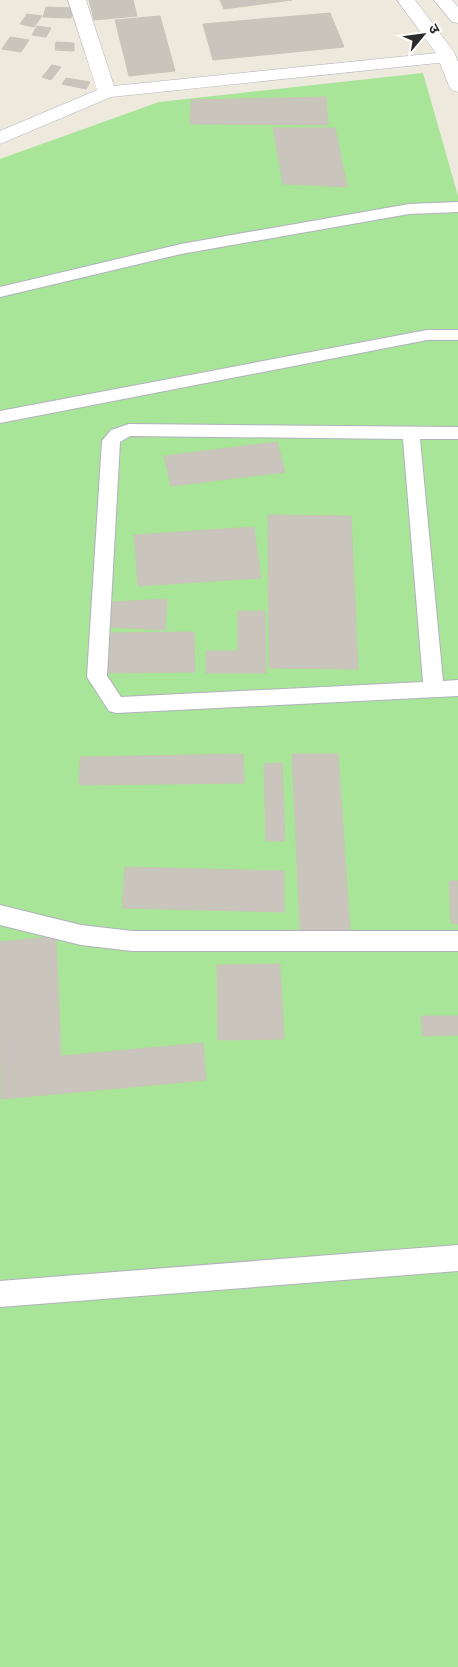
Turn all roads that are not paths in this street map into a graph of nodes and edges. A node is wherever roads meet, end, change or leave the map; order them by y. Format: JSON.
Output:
{"nodes":[{"id":1,"x":77,"y":0,"type":"edge"},
{"id":2,"x":406,"y":0,"type":"edge"},
{"id":3,"x":443,"y":0,"type":"edge"},
{"id":4,"x":458,"y":18,"type":"edge"},
{"id":5,"x":447,"y":57,"type":"junction"},
{"id":6,"x":458,"y":86,"type":"edge"},
{"id":7,"x":107,"y":92,"type":"junction"},
{"id":8,"x":0,"y":138,"type":"edge"},
{"id":9,"x":458,"y":208,"type":"edge"},
{"id":10,"x":0,"y":292,"type":"edge"},
{"id":11,"x":458,"y":335,"type":"edge"},
{"id":12,"x":0,"y":417,"type":"edge"},
{"id":13,"x":411,"y":433,"type":"junction"},
{"id":14,"x":458,"y":433,"type":"edge"},
{"id":15,"x":458,"y":688,"type":"edge"},
{"id":16,"x":434,"y":689,"type":"junction"},
{"id":17,"x":0,"y":915,"type":"edge"},
{"id":18,"x":458,"y":940,"type":"edge"},
{"id":19,"x":458,"y":1258,"type":"edge"},
{"id":20,"x":0,"y":1294,"type":"edge"}],
"edges":[{"from":1,"to":7,"type":"street"},
{"from":2,"to":5,"type":"street"},
{"from":3,"to":4,"type":"street"},
{"from":5,"to":6,"type":"street"},
{"from":5,"to":7,"type":"street"},
{"from":7,"to":8,"type":"street"},
{"from":9,"to":10,"type":"lane"},
{"from":11,"to":12,"type":"lane"},
{"from":13,"to":14,"type":"lane"},
{"from":13,"to":16,"type":"lane"},
{"from":13,"to":16,"type":"lane"},
{"from":15,"to":16,"type":"lane"},
{"from":17,"to":18,"type":"lane"},
{"from":19,"to":20,"type":"lane"}]}
